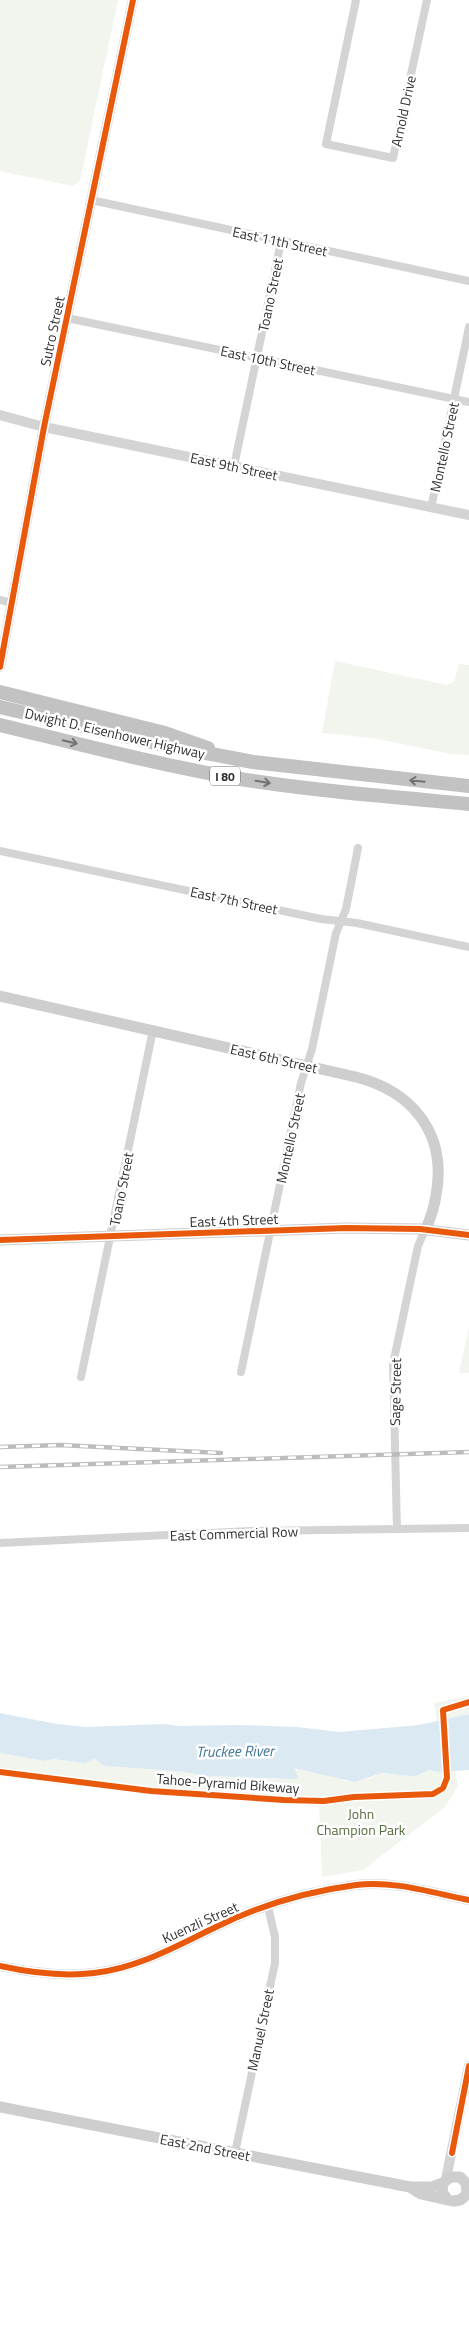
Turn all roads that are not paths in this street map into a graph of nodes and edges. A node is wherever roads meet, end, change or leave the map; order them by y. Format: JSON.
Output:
{"nodes":[{"id":1,"x":133,"y":0,"type":"edge"},
{"id":2,"x":356,"y":0,"type":"edge"},
{"id":3,"x":427,"y":0,"type":"edge"},
{"id":4,"x":91,"y":200,"type":"junction"},
{"id":5,"x":281,"y":242,"type":"junction"},
{"id":6,"x":469,"y":281,"type":"edge"},
{"id":7,"x":67,"y":318,"type":"junction"},
{"id":8,"x":469,"y":327,"type":"edge"},
{"id":9,"x":257,"y":358,"type":"junction"},
{"id":10,"x":454,"y":399,"type":"junction"},
{"id":11,"x":469,"y":402,"type":"edge"},
{"id":12,"x":0,"y":415,"type":"edge"},
{"id":13,"x":44,"y":426,"type":"junction"},
{"id":14,"x":234,"y":466,"type":"junction"},
{"id":15,"x":431,"y":508,"type":"junction"},
{"id":16,"x":469,"y":516,"type":"edge"},
{"id":17,"x":0,"y":600,"type":"edge"},
{"id":18,"x":12,"y":603,"type":"junction"},
{"id":19,"x":0,"y":667,"type":"edge"},
{"id":20,"x":0,"y":692,"type":"edge"},
{"id":21,"x":28,"y":706,"type":"junction"},
{"id":22,"x":0,"y":707,"type":"edge"},
{"id":23,"x":0,"y":725,"type":"edge"},
{"id":24,"x":469,"y":786,"type":"edge"},
{"id":25,"x":430,"y":800,"type":"junction"},
{"id":26,"x":469,"y":804,"type":"edge"},
{"id":27,"x":469,"y":809,"type":"edge"},
{"id":28,"x":358,"y":848,"type":"dead end"},
{"id":29,"x":0,"y":851,"type":"edge"},
{"id":30,"x":341,"y":921,"type":"junction"},
{"id":31,"x":469,"y":947,"type":"edge"},
{"id":32,"x":0,"y":996,"type":"edge"},
{"id":33,"x":153,"y":1030,"type":"junction"},
{"id":34,"x":307,"y":1066,"type":"junction"},
{"id":35,"x":424,"y":1230,"type":"junction"},
{"id":36,"x":271,"y":1232,"type":"junction"},
{"id":37,"x":469,"y":1235,"type":"edge"},
{"id":38,"x":112,"y":1236,"type":"junction"},
{"id":39,"x":0,"y":1240,"type":"edge"},
{"id":40,"x":241,"y":1372,"type":"dead end"},
{"id":41,"x":81,"y":1377,"type":"dead end"},
{"id":42,"x":469,"y":1528,"type":"edge"},
{"id":43,"x":397,"y":1529,"type":"junction"},
{"id":44,"x":0,"y":1543,"type":"edge"},
{"id":45,"x":469,"y":1900,"type":"edge"},
{"id":46,"x":268,"y":1907,"type":"junction"},
{"id":47,"x":0,"y":1966,"type":"edge"},
{"id":48,"x":469,"y":2069,"type":"edge"},
{"id":49,"x":0,"y":2107,"type":"edge"},
{"id":50,"x":235,"y":2153,"type":"junction"},
{"id":51,"x":452,"y":2153,"type":"junction"},
{"id":52,"x":460,"y":2176,"type":"junction"},
{"id":53,"x":444,"y":2181,"type":"junction"},
{"id":54,"x":410,"y":2187,"type":"junction"},
{"id":55,"x":468,"y":2190,"type":"edge"},
{"id":56,"x":459,"y":2201,"type":"edge"}],
"edges":[{"from":1,"to":4,"type":"street","name":"Sutro Street"},
{"from":2,"to":3,"type":"street","name":"Arnold Drive"},
{"from":4,"to":5,"type":"street","name":"East 11th Street"},
{"from":4,"to":7,"type":"street","name":"Sutro Street"},
{"from":5,"to":6,"type":"street","name":"East 11th Street"},
{"from":5,"to":9,"type":"street","name":"Toano Street"},
{"from":7,"to":9,"type":"street","name":"East 10th Street"},
{"from":7,"to":13,"type":"street","name":"Sutro Street"},
{"from":8,"to":10,"type":"street","name":"Montello Street"},
{"from":9,"to":10,"type":"street","name":"East 10th Street"},
{"from":9,"to":14,"type":"street","name":"Toano Street"},
{"from":10,"to":11,"type":"street","name":"East 10th Street"},
{"from":10,"to":15,"type":"street","name":"Montello Street"},
{"from":12,"to":13,"type":"street","name":"East 9th Street"},
{"from":13,"to":14,"type":"street","name":"East 9th Street"},
{"from":13,"to":18,"type":"street","name":"Sutro Street"},
{"from":14,"to":15,"type":"street","name":"East 9th Street"},
{"from":15,"to":16,"type":"street","name":"East 9th Street"},
{"from":17,"to":18,"type":"street"},
{"from":18,"to":19,"type":"street","name":"Sutro Street"},
{"from":20,"to":21,"type":"highway"},
{"from":21,"to":22,"type":"highway","name":"Dwight D. Eisenhower Highway","number":"I 80"},
{"from":24,"to":21,"type":"highway","name":"Dwight D. Eisenhower Highway","number":"I 80","one_way":true},
{"from":23,"to":25,"type":"highway","name":"Dwight D. Eisenhower Highway","number":"I 80","one_way":true},
{"from":25,"to":26,"type":"highway","name":"Dwight D. Eisenhower Highway","number":"I 80"},
{"from":25,"to":27,"type":"highway"},
{"from":28,"to":30,"type":"street","name":"Montello Street"},
{"from":29,"to":30,"type":"street","name":"East 7th Street"},
{"from":30,"to":31,"type":"street","name":"East 7th Street"},
{"from":30,"to":34,"type":"street","name":"Montello Street"},
{"from":32,"to":33,"type":"main road","name":"East 6th Street"},
{"from":33,"to":34,"type":"main road","name":"East 6th Street"},
{"from":33,"to":38,"type":"street","name":"Toano Street"},
{"from":34,"to":35,"type":"main road","name":"East 6th Street"},
{"from":34,"to":36,"type":"street","name":"Montello Street"},
{"from":35,"to":36,"type":"main road","name":"East 4th Street"},
{"from":35,"to":37,"type":"main road","name":"East 4th Street"},
{"from":35,"to":43,"type":"street","name":"Sage Street"},
{"from":36,"to":38,"type":"main road","name":"East 4th Street"},
{"from":36,"to":40,"type":"street","name":"Montello Street"},
{"from":38,"to":39,"type":"main road","name":"East 4th Street"},
{"from":38,"to":41,"type":"street","name":"Toano Street"},
{"from":42,"to":43,"type":"street","name":"East Commercial Row"},
{"from":43,"to":44,"type":"street","name":"East Commercial Row"},
{"from":45,"to":46,"type":"street","name":"Kuenzli Street"},
{"from":46,"to":47,"type":"street","name":"Kuenzli Street"},
{"from":46,"to":50,"type":"street","name":"Manuel Street"},
{"from":48,"to":51,"type":"street"},
{"from":49,"to":50,"type":"main road","name":"East 2nd Street"},
{"from":50,"to":54,"type":"main road","name":"East 2nd Street"},
{"from":51,"to":52,"type":"street"},
{"from":51,"to":53,"type":"street"},
{"from":52,"to":53,"type":"main road"},
{"from":52,"to":55,"type":"main road"},
{"from":53,"to":54,"type":"main road","name":"East 2nd Street"},
{"from":53,"to":56,"type":"main road"},
{"from":54,"to":56,"type":"main road","name":"East 2nd Street"},
{"from":55,"to":56,"type":"main road"}]}
